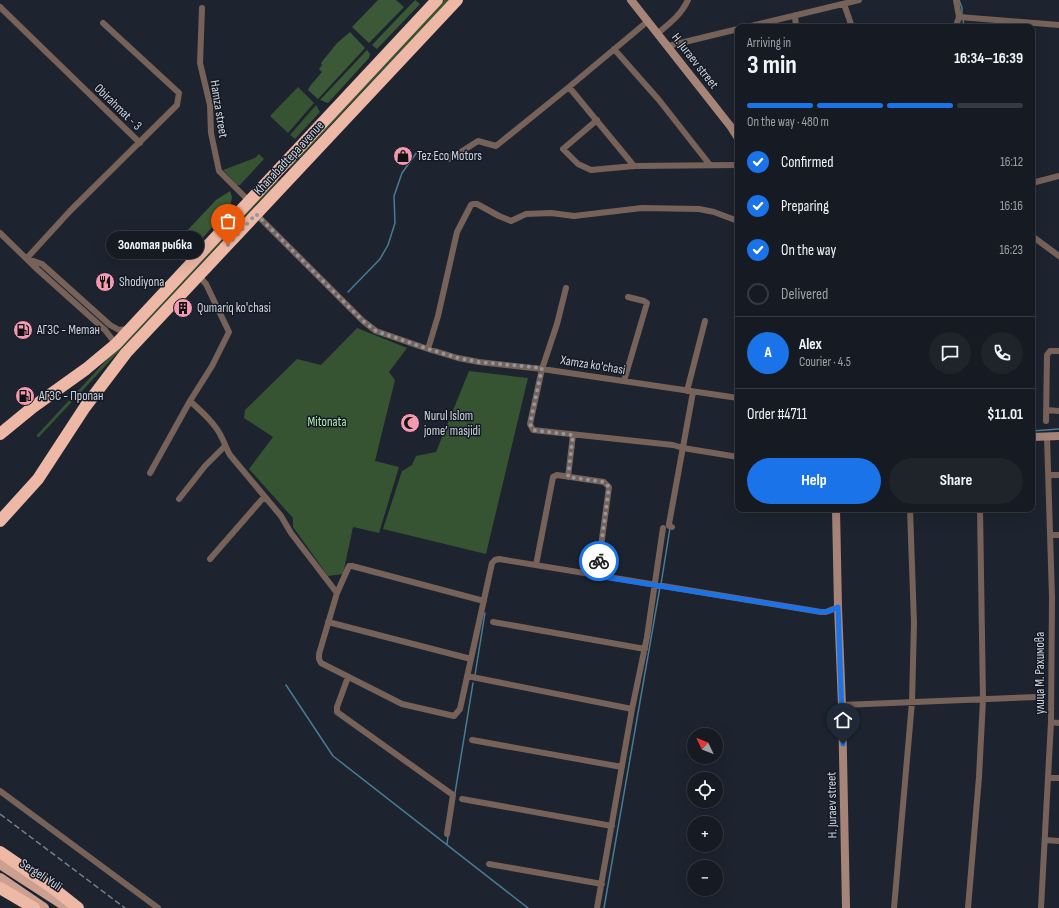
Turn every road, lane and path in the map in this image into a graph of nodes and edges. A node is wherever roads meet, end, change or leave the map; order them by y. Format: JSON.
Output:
{"nodes":[{"id":1,"x":437,"y":0,"type":"edge"},
{"id":2,"x":457,"y":0,"type":"edge"},
{"id":3,"x":631,"y":0,"type":"edge"},
{"id":4,"x":688,"y":0,"type":"edge"},
{"id":5,"x":859,"y":0,"type":"edge"},
{"id":6,"x":956,"y":0,"type":"edge"},
{"id":7,"x":844,"y":4,"type":"junction"},
{"id":8,"x":0,"y":7,"type":"edge"},
{"id":9,"x":202,"y":8,"type":"dead end"},
{"id":10,"x":795,"y":16,"type":"junction"},
{"id":11,"x":962,"y":17,"type":"junction"},
{"id":12,"x":648,"y":22,"type":"junction"},
{"id":13,"x":103,"y":23,"type":"dead end"},
{"id":14,"x":760,"y":24,"type":"edge"},
{"id":15,"x":796,"y":24,"type":"edge"},
{"id":16,"x":851,"y":24,"type":"edge"},
{"id":17,"x":957,"y":24,"type":"edge"},
{"id":18,"x":1059,"y":25,"type":"edge"},
{"id":19,"x":735,"y":30,"type":"edge"},
{"id":20,"x":658,"y":33,"type":"junction"},
{"id":21,"x":668,"y":46,"type":"junction"},
{"id":22,"x":614,"y":49,"type":"junction"},
{"id":23,"x":570,"y":87,"type":"junction"},
{"id":24,"x":597,"y":120,"type":"junction"},
{"id":25,"x":735,"y":133,"type":"edge"},
{"id":26,"x":140,"y":143,"type":"junction"},
{"id":27,"x":444,"y":156,"type":"dead end"},
{"id":28,"x":710,"y":165,"type":"junction"},
{"id":29,"x":735,"y":165,"type":"edge"},
{"id":30,"x":634,"y":166,"type":"junction"},
{"id":31,"x":276,"y":173,"type":"junction"},
{"id":32,"x":1059,"y":176,"type":"edge"},
{"id":33,"x":1035,"y":182,"type":"edge"},
{"id":34,"x":286,"y":183,"type":"junction"},
{"id":35,"x":249,"y":201,"type":"junction"},
{"id":36,"x":256,"y":214,"type":"junction"},
{"id":37,"x":735,"y":220,"type":"edge"},
{"id":38,"x":0,"y":233,"type":"edge"},
{"id":39,"x":1035,"y":238,"type":"edge"},
{"id":40,"x":1059,"y":256,"type":"edge"},
{"id":41,"x":27,"y":258,"type":"junction"},
{"id":42,"x":198,"y":276,"type":"junction"},
{"id":43,"x":566,"y":288,"type":"dead end"},
{"id":44,"x":628,"y":297,"type":"dead end"},
{"id":45,"x":705,"y":322,"type":"dead end"},
{"id":46,"x":132,"y":327,"type":"junction"},
{"id":47,"x":116,"y":344,"type":"junction"},
{"id":48,"x":428,"y":349,"type":"junction"},
{"id":49,"x":1059,"y":351,"type":"edge"},
{"id":50,"x":542,"y":368,"type":"junction"},
{"id":51,"x":624,"y":381,"type":"junction"},
{"id":52,"x":690,"y":392,"type":"junction"},
{"id":53,"x":735,"y":398,"type":"edge"},
{"id":54,"x":190,"y":401,"type":"junction"},
{"id":55,"x":1046,"y":410,"type":"junction"},
{"id":56,"x":1059,"y":411,"type":"edge"},
{"id":57,"x":1046,"y":420,"type":"dead end"},
{"id":58,"x":0,"y":434,"type":"edge"},
{"id":59,"x":573,"y":435,"type":"junction"},
{"id":60,"x":1059,"y":436,"type":"edge"},
{"id":61,"x":1035,"y":437,"type":"edge"},
{"id":62,"x":1047,"y":438,"type":"junction"},
{"id":63,"x":225,"y":446,"type":"junction"},
{"id":64,"x":683,"y":448,"type":"junction"},
{"id":65,"x":735,"y":457,"type":"edge"},
{"id":66,"x":150,"y":472,"type":"dead end"},
{"id":67,"x":1048,"y":475,"type":"junction"},
{"id":68,"x":1059,"y":475,"type":"edge"},
{"id":69,"x":568,"y":477,"type":"junction"},
{"id":70,"x":264,"y":497,"type":"junction"},
{"id":71,"x":179,"y":499,"type":"dead end"},
{"id":72,"x":836,"y":512,"type":"edge"},
{"id":73,"x":910,"y":512,"type":"edge"},
{"id":74,"x":980,"y":512,"type":"edge"},
{"id":75,"x":0,"y":521,"type":"edge"},
{"id":76,"x":672,"y":527,"type":"dead end"},
{"id":77,"x":663,"y":528,"type":"dead end"},
{"id":78,"x":1050,"y":534,"type":"junction"},
{"id":79,"x":1059,"y":535,"type":"edge"},
{"id":80,"x":210,"y":559,"type":"dead end"},
{"id":81,"x":536,"y":565,"type":"junction"},
{"id":82,"x":597,"y":576,"type":"junction"},
{"id":83,"x":654,"y":585,"type":"junction"},
{"id":84,"x":337,"y":593,"type":"junction"},
{"id":85,"x":1052,"y":597,"type":"junction"},
{"id":86,"x":1059,"y":597,"type":"edge"},
{"id":87,"x":484,"y":601,"type":"junction"},
{"id":88,"x":838,"y":607,"type":"junction"},
{"id":89,"x":328,"y":622,"type":"junction"},
{"id":90,"x":492,"y":622,"type":"dead end"},
{"id":91,"x":645,"y":649,"type":"junction"},
{"id":92,"x":471,"y":659,"type":"junction"},
{"id":93,"x":1051,"y":659,"type":"junction"},
{"id":94,"x":1059,"y":659,"type":"edge"},
{"id":95,"x":467,"y":676,"type":"junction"},
{"id":96,"x":348,"y":677,"type":"junction"},
{"id":97,"x":1037,"y":697,"type":"dead end"},
{"id":98,"x":982,"y":700,"type":"junction"},
{"id":99,"x":912,"y":702,"type":"junction"},
{"id":100,"x":842,"y":705,"type":"junction"},
{"id":101,"x":632,"y":709,"type":"junction"},
{"id":102,"x":1051,"y":722,"type":"junction"},
{"id":103,"x":1059,"y":723,"type":"edge"},
{"id":104,"x":472,"y":740,"type":"dead end"},
{"id":105,"x":622,"y":767,"type":"junction"},
{"id":106,"x":1049,"y":778,"type":"junction"},
{"id":107,"x":1059,"y":778,"type":"edge"},
{"id":108,"x":0,"y":791,"type":"edge"},
{"id":109,"x":462,"y":799,"type":"dead end"},
{"id":110,"x":612,"y":826,"type":"junction"},
{"id":111,"x":447,"y":834,"type":"dead end"},
{"id":112,"x":1045,"y":840,"type":"junction"},
{"id":113,"x":1059,"y":841,"type":"edge"},
{"id":114,"x":0,"y":852,"type":"edge"},
{"id":115,"x":0,"y":864,"type":"edge"},
{"id":116,"x":489,"y":864,"type":"dead end"},
{"id":117,"x":0,"y":878,"type":"edge"},
{"id":118,"x":602,"y":884,"type":"junction"},
{"id":119,"x":0,"y":888,"type":"edge"},
{"id":120,"x":34,"y":908,"type":"edge"},
{"id":121,"x":44,"y":908,"type":"edge"},
{"id":122,"x":68,"y":908,"type":"edge"},
{"id":123,"x":78,"y":908,"type":"edge"},
{"id":124,"x":158,"y":908,"type":"edge"},
{"id":125,"x":597,"y":908,"type":"edge"},
{"id":126,"x":846,"y":908,"type":"edge"},
{"id":127,"x":894,"y":908,"type":"edge"},
{"id":128,"x":968,"y":908,"type":"edge"},
{"id":129,"x":1041,"y":908,"type":"edge"}],
"edges":[{"from":1,"to":31,"type":"highway","name":"Khanabadtepa avenue"},
{"from":2,"to":34,"type":"highway","name":"Khanabadtepa avenue"},
{"from":3,"to":12,"type":"street","name":"H. Juraev street"},
{"from":4,"to":20,"type":"street"},
{"from":5,"to":7,"type":"street"},
{"from":6,"to":11,"type":"street"},
{"from":7,"to":10,"type":"street"},
{"from":7,"to":16,"type":"street"},
{"from":8,"to":26,"type":"street","name":"Obirahmat - 3"},
{"from":9,"to":35,"type":"street","name":"Hamza street"},
{"from":10,"to":14,"type":"street"},
{"from":10,"to":15,"type":"street"},
{"from":11,"to":17,"type":"street"},
{"from":11,"to":18,"type":"street"},
{"from":12,"to":20,"type":"street","name":"H. Juraev street"},
{"from":12,"to":22,"type":"street"},
{"from":13,"to":26,"type":"street"},
{"from":19,"to":21,"type":"street"},
{"from":20,"to":21,"type":"street","name":"H. Juraev street"},
{"from":21,"to":25,"type":"street","name":"H. Juraev street"},
{"from":22,"to":23,"type":"street"},
{"from":22,"to":28,"type":"street"},
{"from":23,"to":24,"type":"street"},
{"from":23,"to":27,"type":"street"},
{"from":24,"to":30,"type":"street"},
{"from":24,"to":30,"type":"street"},
{"from":26,"to":41,"type":"street","name":"Obirahmat - 3"},
{"from":28,"to":29,"type":"street"},
{"from":28,"to":30,"type":"street"},
{"from":31,"to":34,"type":"highway"},
{"from":31,"to":35,"type":"highway","name":"Khanabadtepa avenue"},
{"from":32,"to":33,"type":"street"},
{"from":34,"to":36,"type":"highway","name":"Khanabadtepa avenue"},
{"from":35,"to":46,"type":"highway","name":"Khanabadtepa avenue"},
{"from":36,"to":42,"type":"highway","name":"Khanabadtepa avenue"},
{"from":36,"to":48,"type":"street","name":"Xamza ko'chasi"},
{"from":37,"to":48,"type":"street"},
{"from":38,"to":41,"type":"street"},
{"from":39,"to":40,"type":"street"},
{"from":41,"to":46,"type":"street"},
{"from":41,"to":47,"type":"street"},
{"from":42,"to":54,"type":"street"},
{"from":42,"to":75,"type":"highway","name":"Khanabadtepa avenue"},
{"from":43,"to":50,"type":"street"},
{"from":44,"to":51,"type":"street"},
{"from":45,"to":52,"type":"street"},
{"from":46,"to":47,"type":"highway","name":"Khanabadtepa avenue"},
{"from":47,"to":58,"type":"highway","name":"Khanabadtepa avenue"},
{"from":48,"to":50,"type":"street","name":"Xamza ko'chasi"},
{"from":49,"to":55,"type":"street"},
{"from":50,"to":51,"type":"street","name":"Xamza ko'chasi"},
{"from":50,"to":59,"type":"street"},
{"from":51,"to":52,"type":"street","name":"Xamza ko'chasi"},
{"from":52,"to":53,"type":"street","name":"Xamza ko'chasi"},
{"from":52,"to":64,"type":"street"},
{"from":54,"to":63,"type":"street"},
{"from":54,"to":66,"type":"street"},
{"from":55,"to":56,"type":"street"},
{"from":55,"to":57,"type":"street"},
{"from":59,"to":64,"type":"street"},
{"from":59,"to":69,"type":"street"},
{"from":60,"to":62,"type":"street"},
{"from":61,"to":62,"type":"street"},
{"from":62,"to":67,"type":"street","name":"улица М. Рахимова"},
{"from":63,"to":70,"type":"street"},
{"from":63,"to":71,"type":"street"},
{"from":64,"to":65,"type":"street"},
{"from":64,"to":76,"type":"street"},
{"from":67,"to":68,"type":"street"},
{"from":67,"to":78,"type":"street","name":"улица М. Рахимова"},
{"from":69,"to":81,"type":"street"},
{"from":69,"to":82,"type":"street"},
{"from":70,"to":80,"type":"street"},
{"from":70,"to":84,"type":"street"},
{"from":72,"to":88,"type":"street","name":"H. Juraev street"},
{"from":73,"to":99,"type":"street"},
{"from":74,"to":98,"type":"street"},
{"from":77,"to":83,"type":"street"},
{"from":78,"to":79,"type":"street"},
{"from":78,"to":85,"type":"street","name":"улица М. Рахимова"},
{"from":81,"to":82,"type":"street"},
{"from":81,"to":87,"type":"street"},
{"from":82,"to":83,"type":"street"},
{"from":83,"to":88,"type":"street"},
{"from":83,"to":91,"type":"street"},
{"from":84,"to":87,"type":"street"},
{"from":84,"to":89,"type":"street"},
{"from":85,"to":86,"type":"street"},
{"from":85,"to":93,"type":"street","name":"улица М. Рахимова"},
{"from":87,"to":92,"type":"street"},
{"from":88,"to":100,"type":"street","name":"H. Juraev street"},
{"from":89,"to":92,"type":"street"},
{"from":89,"to":96,"type":"street"},
{"from":90,"to":91,"type":"street"},
{"from":91,"to":101,"type":"street"},
{"from":92,"to":95,"type":"street"},
{"from":93,"to":94,"type":"street"},
{"from":93,"to":102,"type":"street","name":"улица М. Рахимова"},
{"from":95,"to":96,"type":"street"},
{"from":95,"to":101,"type":"street"},
{"from":96,"to":111,"type":"street"},
{"from":97,"to":98,"type":"street"},
{"from":98,"to":99,"type":"street"},
{"from":98,"to":128,"type":"street"},
{"from":99,"to":100,"type":"street"},
{"from":99,"to":127,"type":"street"},
{"from":100,"to":126,"type":"street","name":"H. Juraev street"},
{"from":101,"to":105,"type":"street"},
{"from":102,"to":103,"type":"street"},
{"from":102,"to":106,"type":"street","name":"улица М. Рахимова"},
{"from":104,"to":105,"type":"street"},
{"from":105,"to":110,"type":"street"},
{"from":106,"to":107,"type":"street"},
{"from":106,"to":112,"type":"street","name":"улица М. Рахимова"},
{"from":108,"to":124,"type":"street"},
{"from":109,"to":110,"type":"street"},
{"from":110,"to":118,"type":"street"},
{"from":112,"to":113,"type":"street"},
{"from":112,"to":129,"type":"street","name":"улица М. Рахимова"},
{"from":114,"to":123,"type":"highway"},
{"from":115,"to":122,"type":"main road","name":"Sergeli Yuli"},
{"from":116,"to":118,"type":"street"},
{"from":117,"to":121,"type":"main road","name":"Sergeli Yuli"},
{"from":118,"to":125,"type":"street"},
{"from":119,"to":120,"type":"highway"}]}
